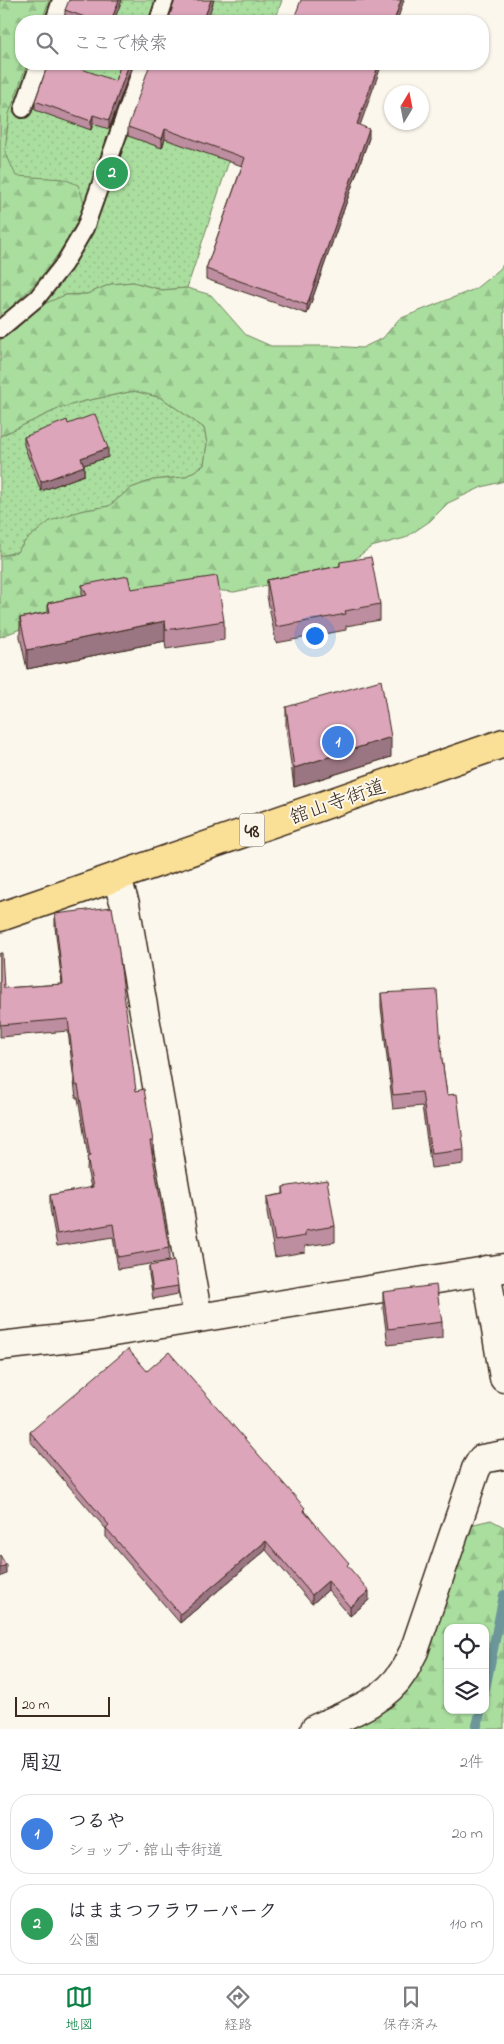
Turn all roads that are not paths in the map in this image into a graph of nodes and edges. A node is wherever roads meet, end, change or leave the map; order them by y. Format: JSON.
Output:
{"nodes":[{"id":1,"x":61,"y":0,"type":"edge"},
{"id":2,"x":165,"y":0,"type":"edge"},
{"id":3,"x":56,"y":15,"type":"edge"},
{"id":4,"x":160,"y":15,"type":"edge"},
{"id":5,"x":37,"y":70,"type":"edge"},
{"id":6,"x":141,"y":70,"type":"edge"},
{"id":7,"x":23,"y":109,"type":"dead end"},
{"id":8,"x":0,"y":329,"type":"edge"},
{"id":9,"x":504,"y":744,"type":"edge"},
{"id":10,"x":116,"y":877,"type":"junction"},
{"id":11,"x":0,"y":917,"type":"edge"},
{"id":12,"x":495,"y":1269,"type":"edge"},
{"id":13,"x":198,"y":1318,"type":"junction"},
{"id":14,"x":0,"y":1346,"type":"edge"},
{"id":15,"x":504,"y":1378,"type":"edge"},
{"id":16,"x":504,"y":1454,"type":"edge"},
{"id":17,"x":315,"y":1729,"type":"edge"}],
"edges":[{"from":1,"to":3,"type":"lane"},
{"from":2,"to":4,"type":"lane"},
{"from":5,"to":7,"type":"lane"},
{"from":6,"to":8,"type":"lane"},
{"from":9,"to":10,"type":"main road","name":"舘山寺街道","number":"48"},
{"from":10,"to":11,"type":"main road","name":"舘山寺街道","number":"48"},
{"from":10,"to":13,"type":"street"},
{"from":12,"to":13,"type":"street"},
{"from":12,"to":15,"type":"street"},
{"from":13,"to":14,"type":"street"},
{"from":16,"to":17,"type":"street"}]}
